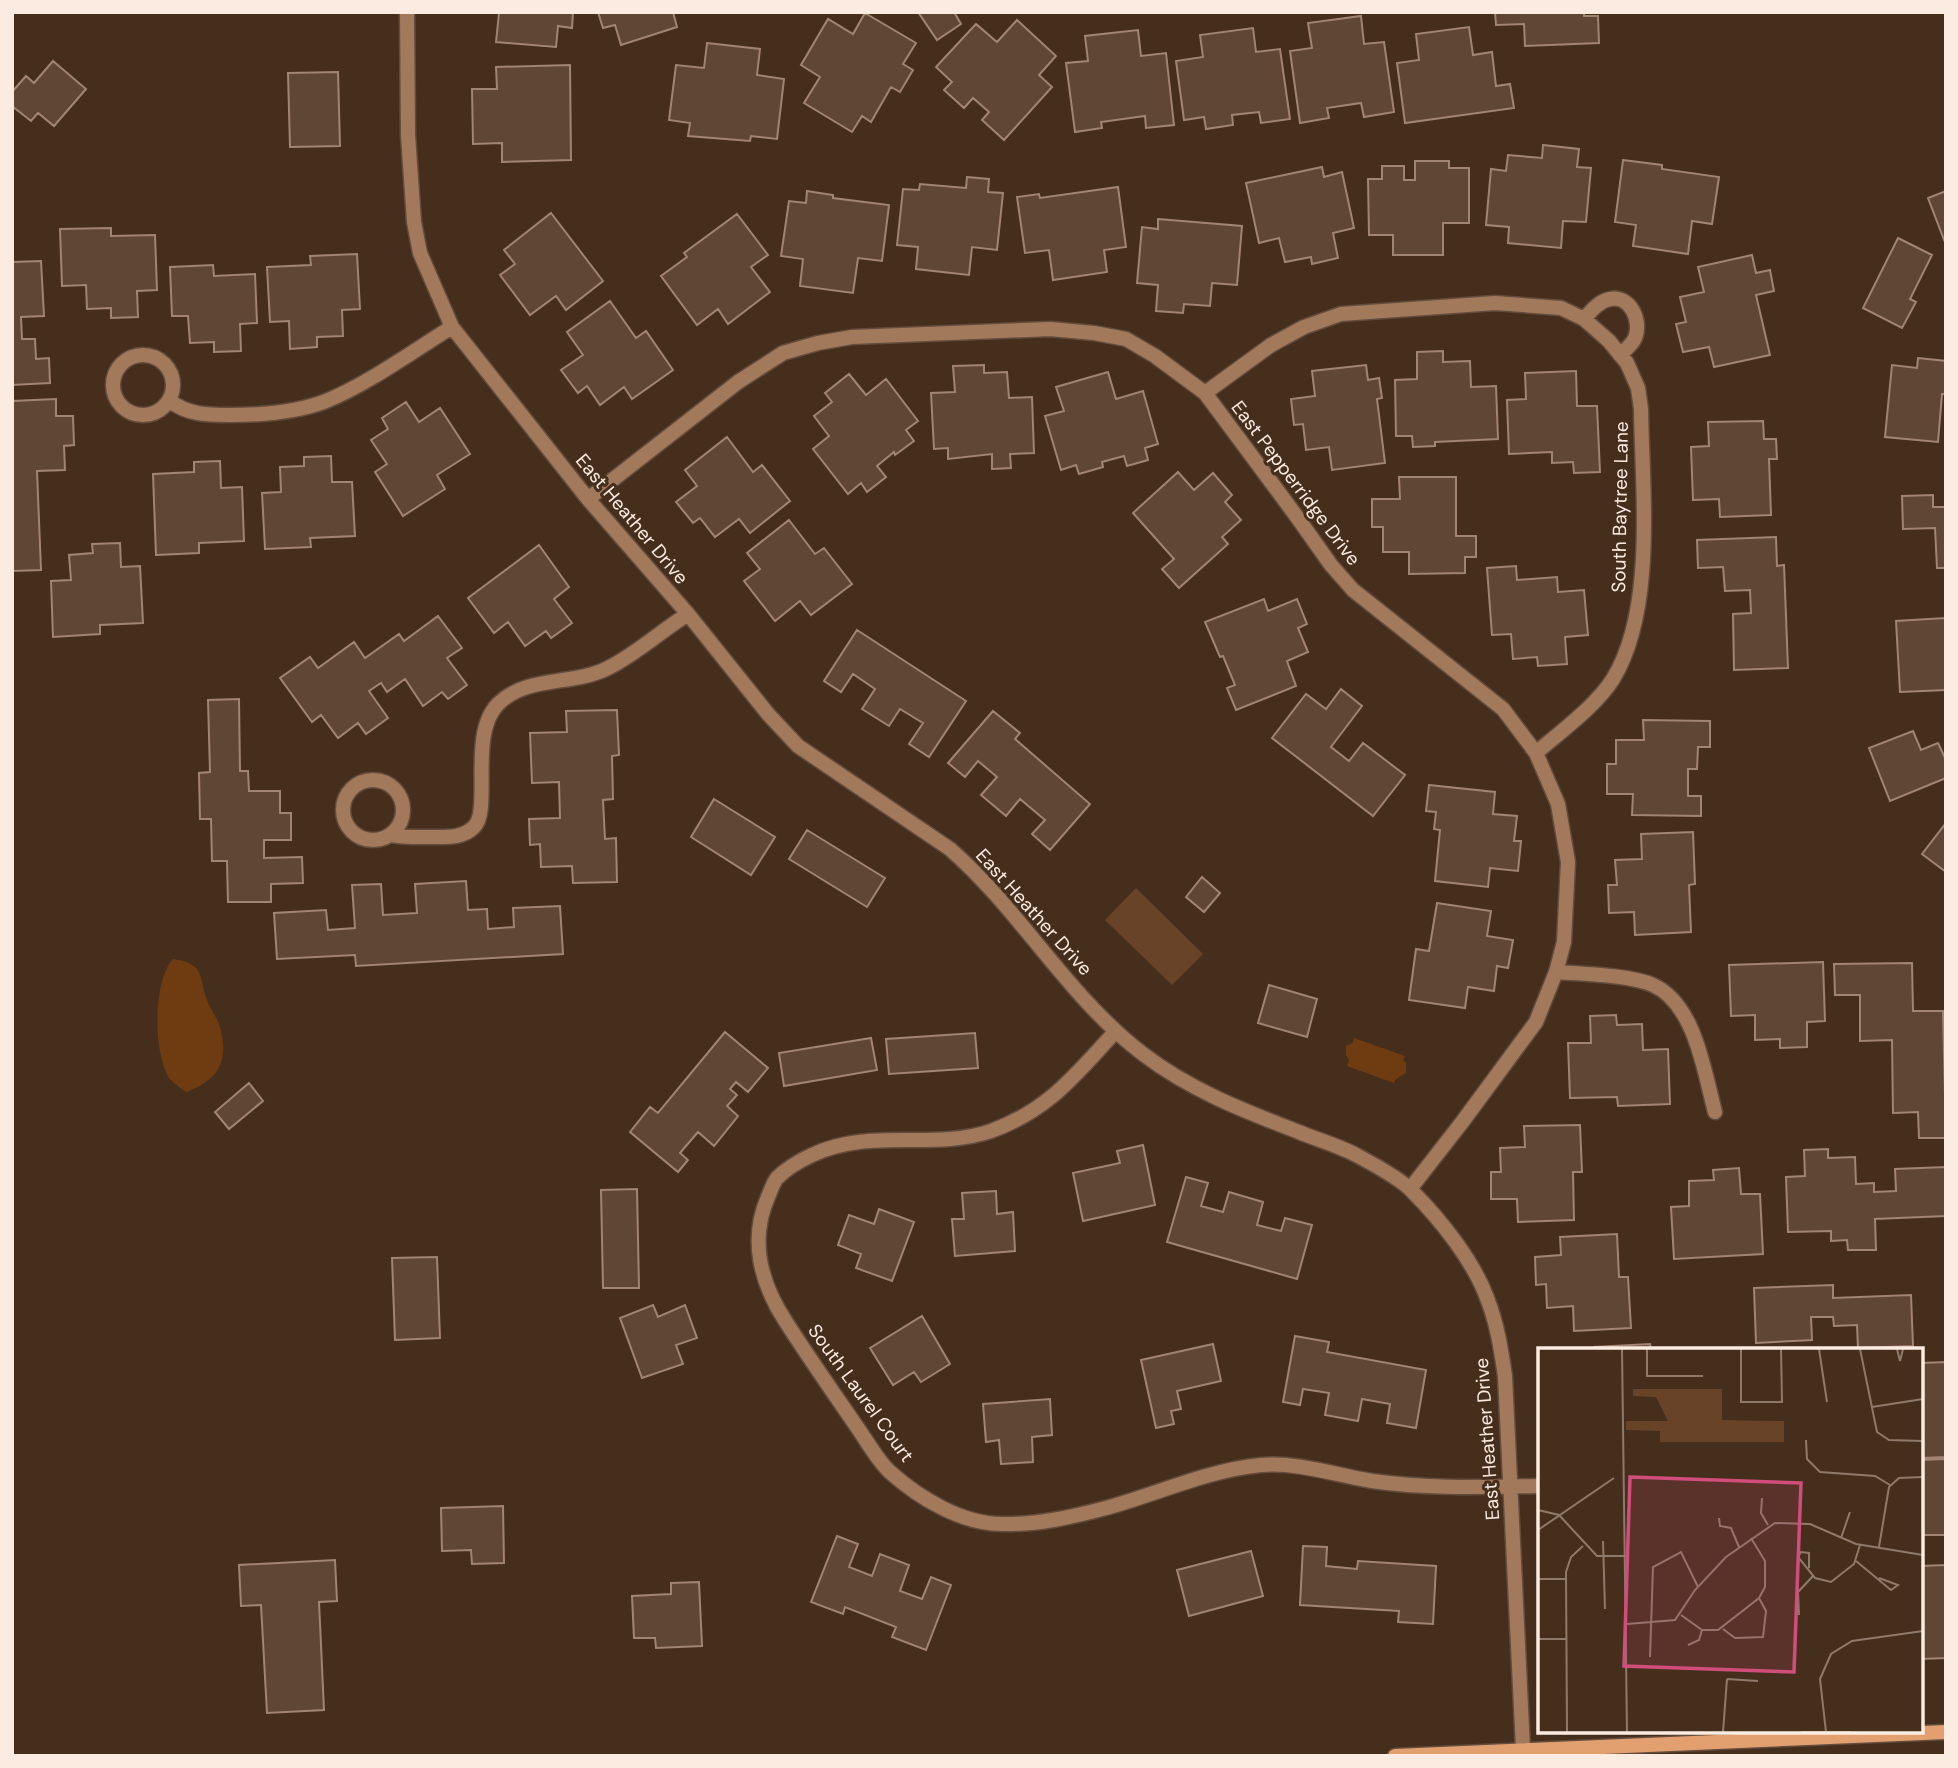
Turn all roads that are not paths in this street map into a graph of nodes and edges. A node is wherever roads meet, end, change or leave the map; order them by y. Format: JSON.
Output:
{"nodes":[{"id":1,"x":407,"y":12,"type":"edge"},
{"id":2,"x":1584,"y":318,"type":"junction"},
{"id":3,"x":452,"y":327,"type":"junction"},
{"id":4,"x":1620,"y":355,"type":"junction"},
{"id":5,"x":1205,"y":393,"type":"junction"},
{"id":6,"x":169,"y":400,"type":"junction"},
{"id":7,"x":587,"y":499,"type":"junction"},
{"id":8,"x":688,"y":614,"type":"junction"},
{"id":9,"x":1536,"y":753,"type":"junction"},
{"id":10,"x":391,"y":835,"type":"junction"},
{"id":11,"x":1556,"y":972,"type":"junction"},
{"id":12,"x":1115,"y":1032,"type":"junction"},
{"id":13,"x":1715,"y":1112,"type":"dead end"},
{"id":14,"x":1410,"y":1189,"type":"junction"},
{"id":15,"x":1511,"y":1486,"type":"junction"},
{"id":16,"x":1538,"y":1486,"type":"edge"},
{"id":17,"x":1946,"y":1731,"type":"edge"},
{"id":18,"x":1923,"y":1732,"type":"edge"},
{"id":19,"x":1899,"y":1733,"type":"edge"},
{"id":20,"x":1523,"y":1749,"type":"junction"},
{"id":21,"x":1395,"y":1756,"type":"edge"}],
"edges":[{"from":1,"to":3,"type":"street","name":"East Heather Drive"},
{"from":2,"to":4,"type":"street","name":"South Baytree Lane"},
{"from":2,"to":4,"type":"street"},
{"from":2,"to":5,"type":"street","name":"South Baytree Lane"},
{"from":3,"to":6,"type":"street"},
{"from":3,"to":7,"type":"street","name":"East Heather Drive"},
{"from":4,"to":9,"type":"street","name":"South Baytree Lane"},
{"from":5,"to":7,"type":"street","name":"East Pepperridge Drive"},
{"from":5,"to":9,"type":"street","name":"East Pepperridge Drive"},
{"from":6,"to":6,"type":"street"},
{"from":7,"to":8,"type":"street","name":"East Heather Drive"},
{"from":8,"to":10,"type":"street"},
{"from":8,"to":12,"type":"street","name":"East Heather Drive"},
{"from":9,"to":11,"type":"street","name":"East Pepperridge Drive"},
{"from":10,"to":10,"type":"street"},
{"from":11,"to":13,"type":"street"},
{"from":11,"to":14,"type":"street","name":"East Pepperridge Drive"},
{"from":12,"to":14,"type":"street","name":"East Heather Drive"},
{"from":12,"to":15,"type":"street","name":"South Laurel Court"},
{"from":14,"to":15,"type":"street","name":"East Heather Drive"},
{"from":15,"to":16,"type":"street","name":"South Laurel Court"},
{"from":15,"to":20,"type":"street","name":"East Heather Drive"},
{"from":17,"to":18,"type":"street"},
{"from":19,"to":20,"type":"street"},
{"from":20,"to":21,"type":"street"}]}
